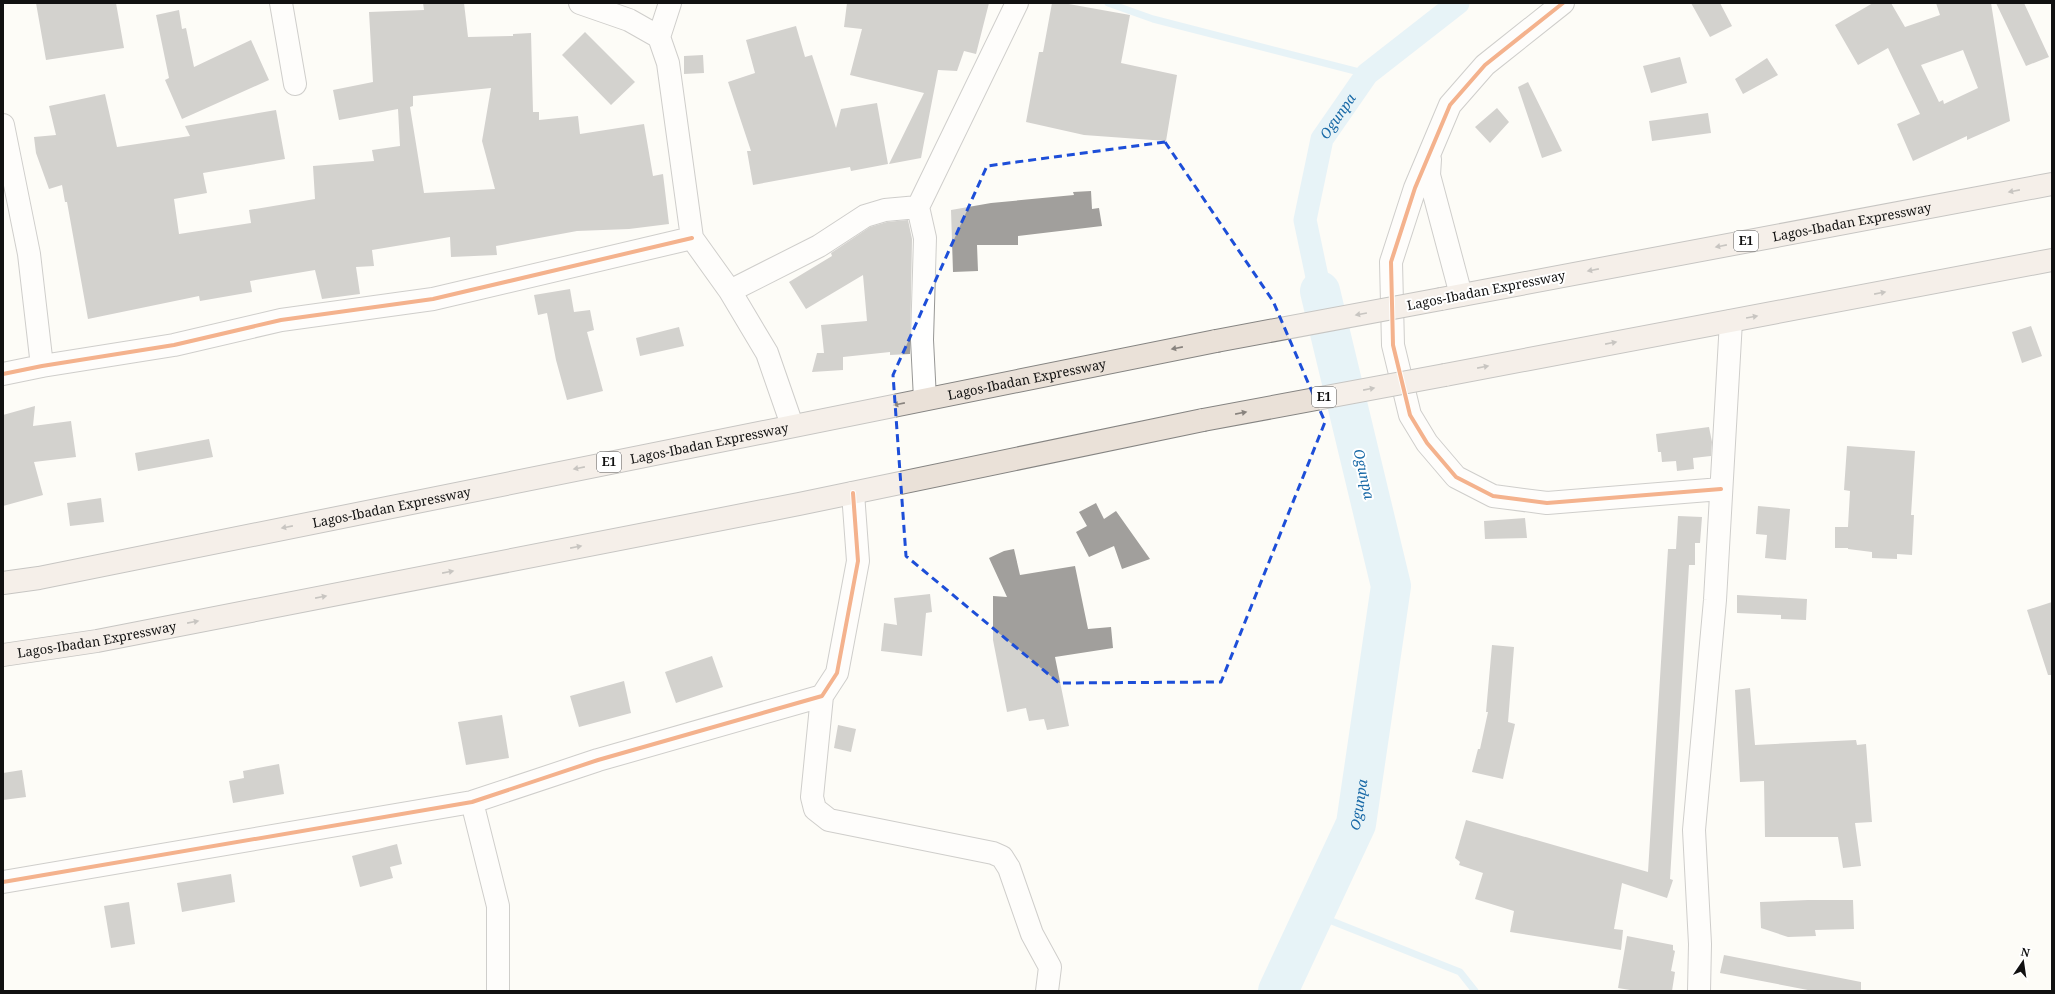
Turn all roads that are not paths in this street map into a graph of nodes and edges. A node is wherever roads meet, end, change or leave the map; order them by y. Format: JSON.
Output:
{"nodes":[{"id":1,"x":281,"y":3,"type":"edge"},
{"id":2,"x":580,"y":3,"type":"edge"},
{"id":3,"x":670,"y":3,"type":"edge"},
{"id":4,"x":1017,"y":3,"type":"edge"},
{"id":5,"x":1563,"y":3,"type":"edge"},
{"id":6,"x":659,"y":37,"type":"junction"},
{"id":7,"x":295,"y":84,"type":"dead end"},
{"id":8,"x":4,"y":134,"type":"edge"},
{"id":9,"x":1431,"y":148,"type":"junction"},
{"id":10,"x":2052,"y":184,"type":"edge"},
{"id":11,"x":918,"y":206,"type":"junction"},
{"id":12,"x":692,"y":238,"type":"junction"},
{"id":13,"x":2052,"y":260,"type":"edge"},
{"id":14,"x":730,"y":291,"type":"junction"},
{"id":15,"x":1451,"y":297,"type":"junction"},
{"id":16,"x":1731,"y":321,"type":"junction"},
{"id":17,"x":42,"y":366,"type":"junction"},
{"id":18,"x":3,"y":374,"type":"edge"},
{"id":19,"x":925,"y":399,"type":"junction"},
{"id":20,"x":792,"y":425,"type":"junction"},
{"id":21,"x":1721,"y":489,"type":"junction"},
{"id":22,"x":853,"y":492,"type":"junction"},
{"id":23,"x":3,"y":583,"type":"edge"},
{"id":24,"x":3,"y":655,"type":"edge"},
{"id":25,"x":822,"y":696,"type":"junction"},
{"id":26,"x":472,"y":802,"type":"junction"},
{"id":27,"x":3,"y":882,"type":"edge"},
{"id":28,"x":498,"y":991,"type":"edge"},
{"id":29,"x":1047,"y":991,"type":"edge"},
{"id":30,"x":1698,"y":991,"type":"edge"}],
"edges":[{"from":1,"to":7,"type":"street"},
{"from":2,"to":6,"type":"street"},
{"from":3,"to":6,"type":"street"},
{"from":4,"to":11,"type":"street"},
{"from":5,"to":9,"type":"street"},
{"from":6,"to":12,"type":"street"},
{"from":8,"to":17,"type":"street"},
{"from":9,"to":15,"type":"street"},
{"from":9,"to":21,"type":"street"},
{"from":10,"to":15,"type":"highway","name":"Lagos-Ibadan Expressway","number":"E1","one_way":true},
{"from":11,"to":14,"type":"street"},
{"from":11,"to":19,"type":"street"},
{"from":12,"to":14,"type":"street"},
{"from":12,"to":17,"type":"street"},
{"from":16,"to":13,"type":"highway","name":"Lagos-Ibadan Expressway","number":"E1","one_way":true},
{"from":14,"to":20,"type":"street"},
{"from":15,"to":19,"type":"highway","name":"Lagos-Ibadan Expressway","number":"E1","one_way":true,"bridge":true},
{"from":16,"to":21,"type":"street"},
{"from":22,"to":16,"type":"highway","name":"Lagos-Ibadan Expressway","number":"E1","one_way":true,"bridge":true},
{"from":17,"to":18,"type":"street"},
{"from":19,"to":20,"type":"highway","name":"Lagos-Ibadan Expressway","number":"E1","one_way":true},
{"from":20,"to":23,"type":"highway","name":"Lagos-Ibadan Expressway","number":"E1","one_way":true},
{"from":21,"to":30,"type":"street"},
{"from":24,"to":22,"type":"highway","name":"Lagos-Ibadan Expressway","number":"E1","one_way":true},
{"from":22,"to":25,"type":"street"},
{"from":25,"to":26,"type":"street"},
{"from":25,"to":29,"type":"street"},
{"from":26,"to":27,"type":"street"},
{"from":26,"to":28,"type":"street"}]}
